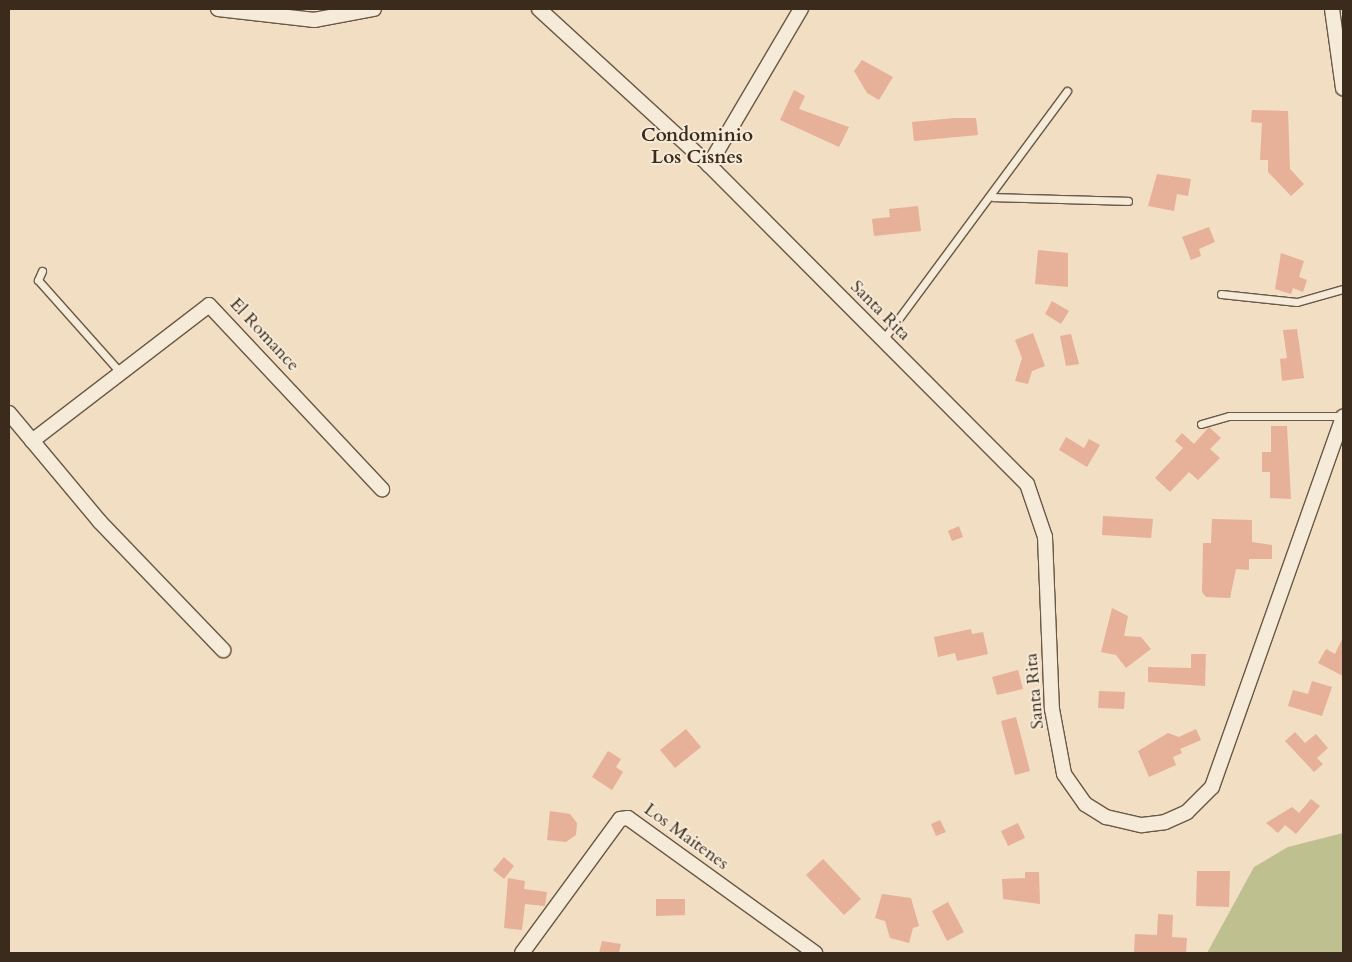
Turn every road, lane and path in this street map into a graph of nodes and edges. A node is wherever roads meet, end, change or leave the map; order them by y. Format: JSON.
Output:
{"nodes":[{"id":1,"x":218,"y":9,"type":"edge"},
{"id":2,"x":374,"y":9,"type":"edge"},
{"id":3,"x":539,"y":9,"type":"edge"},
{"id":4,"x":801,"y":9,"type":"edge"},
{"id":5,"x":1332,"y":9,"type":"edge"},
{"id":6,"x":1343,"y":88,"type":"edge"},
{"id":7,"x":1067,"y":91,"type":"dead end"},
{"id":8,"x":709,"y":165,"type":"junction"},
{"id":9,"x":993,"y":197,"type":"junction"},
{"id":10,"x":1128,"y":201,"type":"dead end"},
{"id":11,"x":42,"y":271,"type":"dead end"},
{"id":12,"x":1343,"y":289,"type":"edge"},
{"id":13,"x":1221,"y":294,"type":"dead end"},
{"id":14,"x":882,"y":341,"type":"junction"},
{"id":15,"x":120,"y":373,"type":"junction"},
{"id":16,"x":9,"y":413,"type":"edge"},
{"id":17,"x":1343,"y":417,"type":"edge"},
{"id":18,"x":1201,"y":424,"type":"dead end"},
{"id":19,"x":32,"y":441,"type":"junction"},
{"id":20,"x":382,"y":489,"type":"dead end"},
{"id":21,"x":223,"y":650,"type":"dead end"},
{"id":22,"x":522,"y":953,"type":"edge"},
{"id":23,"x":815,"y":953,"type":"edge"}],
"edges":[{"from":1,"to":2,"type":"street"},
{"from":3,"to":8,"type":"street","name":"Santa Rita"},
{"from":4,"to":8,"type":"street"},
{"from":5,"to":6,"type":"street"},
{"from":7,"to":9,"type":"lane"},
{"from":8,"to":14,"type":"street","name":"Santa Rita"},
{"from":9,"to":10,"type":"lane"},
{"from":9,"to":14,"type":"lane"},
{"from":11,"to":15,"type":"lane"},
{"from":12,"to":13,"type":"lane"},
{"from":14,"to":17,"type":"street","name":"Santa Rita"},
{"from":15,"to":19,"type":"street","name":"El Romance"},
{"from":15,"to":20,"type":"street","name":"El Romance"},
{"from":16,"to":19,"type":"street"},
{"from":17,"to":18,"type":"lane"},
{"from":19,"to":21,"type":"street"},
{"from":22,"to":23,"type":"street","name":"Los Maitenes"}]}
